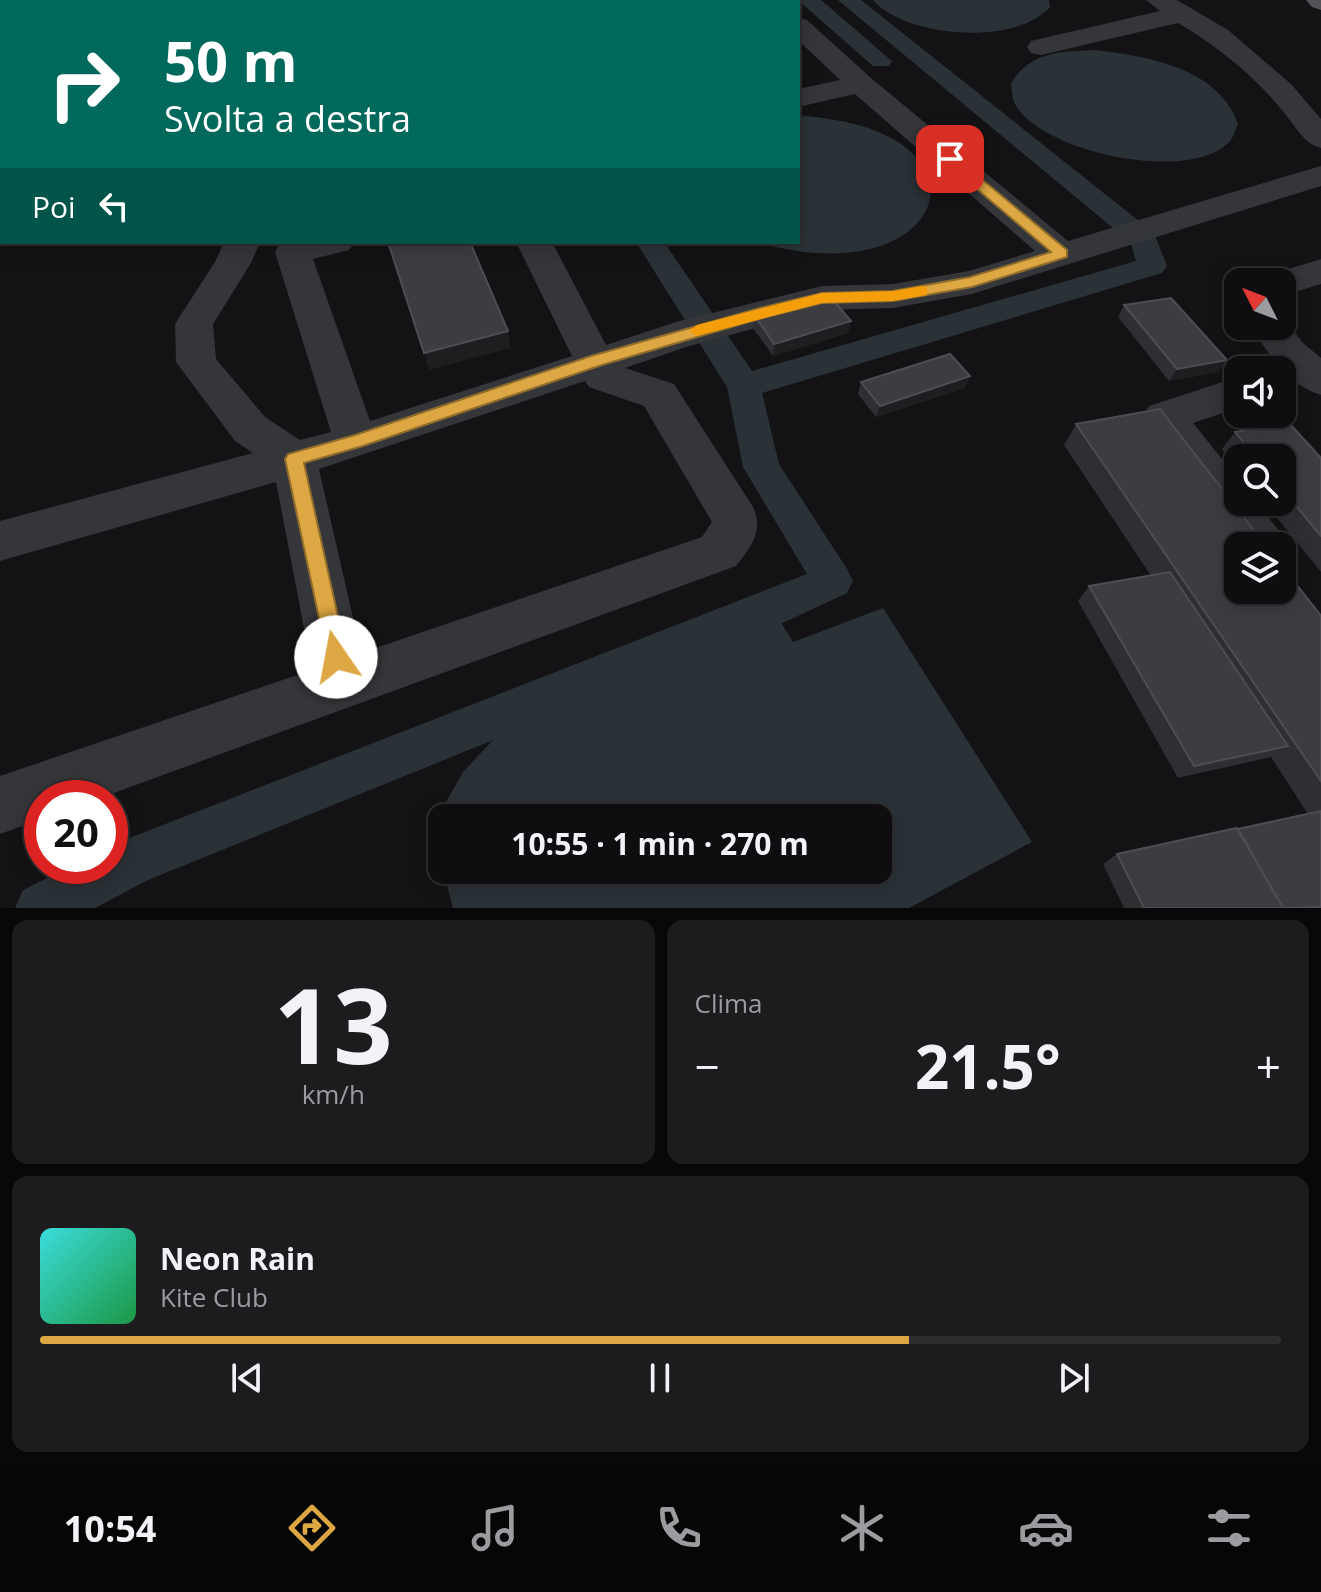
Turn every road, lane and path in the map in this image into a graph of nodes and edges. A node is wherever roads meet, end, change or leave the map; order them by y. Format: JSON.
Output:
{"nodes":[{"id":1,"x":1171,"y":7,"type":"edge"},
{"id":2,"x":800,"y":28,"type":"edge"},
{"id":3,"x":1041,"y":47,"type":"dead end"},
{"id":4,"x":861,"y":84,"type":"junction"},
{"id":5,"x":800,"y":98,"type":"edge"},
{"id":6,"x":1321,"y":139,"type":"edge"},
{"id":7,"x":1321,"y":176,"type":"edge"},
{"id":8,"x":328,"y":244,"type":"edge"},
{"id":9,"x":535,"y":244,"type":"edge"},
{"id":10,"x":238,"y":252,"type":"edge"},
{"id":11,"x":293,"y":252,"type":"junction"},
{"id":12,"x":1061,"y":254,"type":"junction"},
{"id":13,"x":1321,"y":271,"type":"edge"},
{"id":14,"x":1296,"y":278,"type":"edge"},
{"id":15,"x":1280,"y":340,"type":"edge"},
{"id":16,"x":596,"y":361,"type":"junction"},
{"id":17,"x":1305,"y":379,"type":"edge"},
{"id":18,"x":1224,"y":397,"type":"edge"},
{"id":19,"x":356,"y":442,"type":"junction"},
{"id":20,"x":294,"y":459,"type":"junction"},
{"id":21,"x":1252,"y":532,"type":"edge"},
{"id":22,"x":0,"y":541,"type":"edge"},
{"id":23,"x":342,"y":686,"type":"junction"},
{"id":24,"x":0,"y":805,"type":"edge"}],
"edges":[{"from":1,"to":3,"type":"street"},
{"from":1,"to":6,"type":"street"},
{"from":2,"to":4,"type":"street"},
{"from":4,"to":5,"type":"street"},
{"from":4,"to":12,"type":"street"},
{"from":7,"to":12,"type":"street"},
{"from":8,"to":11,"type":"street"},
{"from":9,"to":16,"type":"street"},
{"from":10,"to":11,"type":"street"},
{"from":10,"to":20,"type":"street"},
{"from":11,"to":19,"type":"street"},
{"from":12,"to":16,"type":"street"},
{"from":13,"to":14,"type":"street"},
{"from":15,"to":17,"type":"street"},
{"from":16,"to":19,"type":"street"},
{"from":16,"to":23,"type":"street"},
{"from":18,"to":21,"type":"street"},
{"from":19,"to":20,"type":"street"},
{"from":20,"to":22,"type":"street"},
{"from":20,"to":23,"type":"street"},
{"from":23,"to":24,"type":"street"}]}
